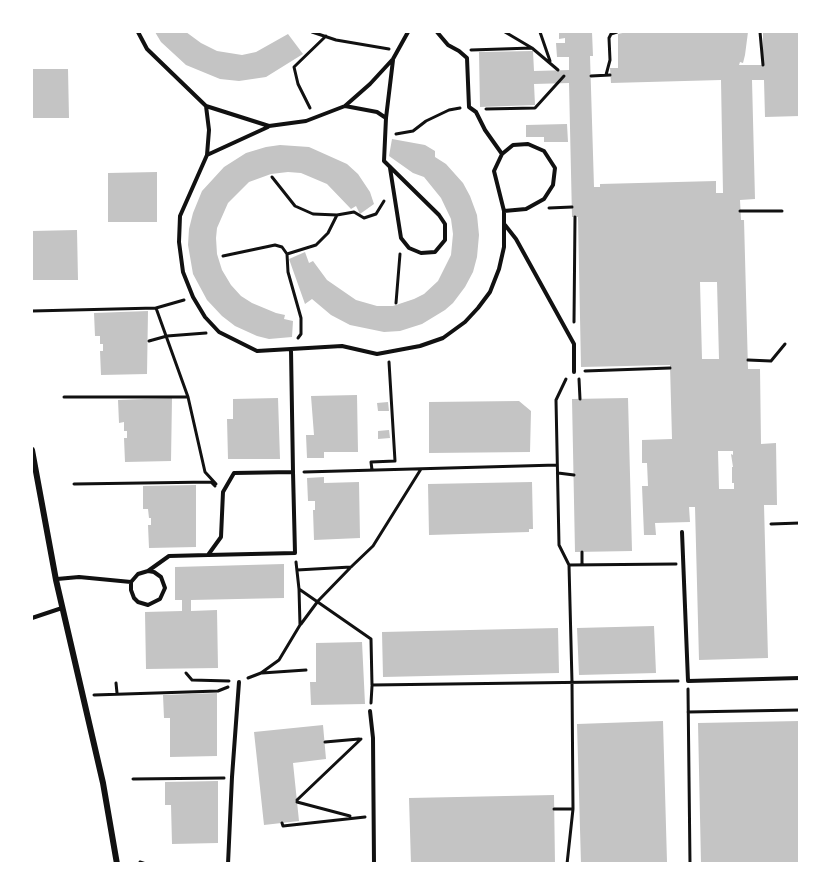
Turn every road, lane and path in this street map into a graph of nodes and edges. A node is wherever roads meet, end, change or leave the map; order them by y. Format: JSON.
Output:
{"nodes":[{"id":1,"x":138,"y":32,"type":"edge"},
{"id":2,"x":312,"y":32,"type":"edge"},
{"id":3,"x":408,"y":32,"type":"edge"},
{"id":4,"x":437,"y":32,"type":"edge"},
{"id":5,"x":505,"y":32,"type":"edge"},
{"id":6,"x":540,"y":32,"type":"edge"},
{"id":7,"x":617,"y":32,"type":"edge"},
{"id":8,"x":760,"y":32,"type":"edge"},
{"id":9,"x":326,"y":36,"type":"junction"},
{"id":10,"x":532,"y":48,"type":"junction"},
{"id":11,"x":397,"y":51,"type":"junction"},
{"id":12,"x":459,"y":51,"type":"junction"},
{"id":13,"x":393,"y":59,"type":"junction"},
{"id":14,"x":550,"y":62,"type":"junction"},
{"id":15,"x":763,"y":65,"type":"dead end"},
{"id":16,"x":558,"y":70,"type":"dead end"},
{"id":17,"x":564,"y":76,"type":"dead end"},
{"id":18,"x":591,"y":76,"type":"dead end"},
{"id":19,"x":206,"y":106,"type":"junction"},
{"id":20,"x":345,"y":106,"type":"junction"},
{"id":21,"x":471,"y":108,"type":"junction"},
{"id":22,"x":315,"y":117,"type":"junction"},
{"id":23,"x":386,"y":118,"type":"junction"},
{"id":24,"x":269,"y":126,"type":"junction"},
{"id":25,"x":385,"y":136,"type":"junction"},
{"id":26,"x":502,"y":154,"type":"junction"},
{"id":27,"x":207,"y":155,"type":"junction"},
{"id":28,"x":390,"y":168,"type":"junction"},
{"id":29,"x":272,"y":177,"type":"dead end"},
{"id":30,"x":384,"y":193,"type":"dead end"},
{"id":31,"x":504,"y":211,"type":"junction"},
{"id":32,"x":740,"y":211,"type":"dead end"},
{"id":33,"x":782,"y":211,"type":"dead end"},
{"id":34,"x":337,"y":215,"type":"junction"},
{"id":35,"x":575,"y":217,"type":"dead end"},
{"id":36,"x":504,"y":225,"type":"junction"},
{"id":37,"x":401,"y":238,"type":"junction"},
{"id":38,"x":287,"y":254,"type":"junction"},
{"id":39,"x":223,"y":256,"type":"dead end"},
{"id":40,"x":193,"y":297,"type":"junction"},
{"id":41,"x":396,"y":303,"type":"dead end"},
{"id":42,"x":156,"y":308,"type":"junction"},
{"id":43,"x":32,"y":311,"type":"edge"},
{"id":44,"x":219,"y":332,"type":"junction"},
{"id":45,"x":167,"y":336,"type":"junction"},
{"id":46,"x":148,"y":341,"type":"dead end"},
{"id":47,"x":784,"y":344,"type":"dead end"},
{"id":48,"x":574,"y":345,"type":"junction"},
{"id":49,"x":291,"y":350,"type":"junction"},
{"id":50,"x":389,"y":360,"type":"dead end"},
{"id":51,"x":748,"y":360,"type":"dead end"},
{"id":52,"x":670,"y":368,"type":"dead end"},
{"id":53,"x":574,"y":372,"type":"joint"},
{"id":54,"x":64,"y":397,"type":"dead end"},
{"id":55,"x":188,"y":397,"type":"junction"},
{"id":56,"x":580,"y":399,"type":"dead end"},
{"id":57,"x":32,"y":450,"type":"edge"},
{"id":58,"x":557,"y":465,"type":"junction"},
{"id":59,"x":421,"y":469,"type":"junction"},
{"id":60,"x":372,"y":470,"type":"junction"},
{"id":61,"x":293,"y":472,"type":"junction"},
{"id":62,"x":557,"y":473,"type":"junction"},
{"id":63,"x":574,"y":475,"type":"dead end"},
{"id":64,"x":74,"y":484,"type":"dead end"},
{"id":65,"x":223,"y":492,"type":"junction"},
{"id":66,"x":800,"y":523,"type":"edge"},
{"id":67,"x":771,"y":524,"type":"dead end"},
{"id":68,"x":682,"y":532,"type":"dead end"},
{"id":69,"x":582,"y":552,"type":"dead end"},
{"id":70,"x":208,"y":555,"type":"junction"},
{"id":71,"x":684,"y":564,"type":"junction"},
{"id":72,"x":569,"y":565,"type":"junction"},
{"id":73,"x":582,"y":565,"type":"junction"},
{"id":74,"x":351,"y":567,"type":"junction"},
{"id":75,"x":148,"y":571,"type":"junction"},
{"id":76,"x":56,"y":580,"type":"junction"},
{"id":77,"x":132,"y":582,"type":"junction"},
{"id":78,"x":299,"y":589,"type":"junction"},
{"id":79,"x":318,"y":601,"type":"junction"},
{"id":80,"x":62,"y":608,"type":"junction"},
{"id":81,"x":32,"y":618,"type":"edge"},
{"id":82,"x":300,"y":625,"type":"junction"},
{"id":83,"x":306,"y":670,"type":"dead end"},
{"id":84,"x":186,"y":673,"type":"dead end"},
{"id":85,"x":261,"y":673,"type":"junction"},
{"id":86,"x":800,"y":678,"type":"edge"},
{"id":87,"x":688,"y":681,"type":"junction"},
{"id":88,"x":239,"y":682,"type":"junction"},
{"id":89,"x":572,"y":682,"type":"junction"},
{"id":90,"x":116,"y":683,"type":"dead end"},
{"id":91,"x":372,"y":685,"type":"junction"},
{"id":92,"x":117,"y":693,"type":"junction"},
{"id":93,"x":84,"y":696,"type":"junction"},
{"id":94,"x":800,"y":710,"type":"edge"},
{"id":95,"x":370,"y":711,"type":"joint"},
{"id":96,"x":688,"y":712,"type":"junction"},
{"id":97,"x":325,"y":742,"type":"dead end"},
{"id":98,"x":232,"y":777,"type":"junction"},
{"id":99,"x":133,"y":779,"type":"dead end"},
{"id":100,"x":554,"y":809,"type":"dead end"},
{"id":101,"x":573,"y":809,"type":"junction"},
{"id":102,"x":352,"y":817,"type":"junction"},
{"id":103,"x":373,"y":817,"type":"junction"},
{"id":104,"x":282,"y":823,"type":"dead end"},
{"id":105,"x":140,"y":862,"type":"dead end"},
{"id":106,"x":117,"y":864,"type":"edge"},
{"id":107,"x":146,"y":864,"type":"edge"},
{"id":108,"x":228,"y":864,"type":"edge"},
{"id":109,"x":374,"y":864,"type":"edge"},
{"id":110,"x":567,"y":864,"type":"edge"},
{"id":111,"x":690,"y":864,"type":"edge"}],
"edges":[{"from":1,"to":19,"type":"lane"},
{"from":2,"to":9,"type":"path"},
{"from":3,"to":11,"type":"lane"},
{"from":4,"to":12,"type":"lane"},
{"from":5,"to":10,"type":"path"},
{"from":6,"to":14,"type":"path"},
{"from":7,"to":18,"type":"path"},
{"from":8,"to":15,"type":"path"},
{"from":9,"to":11,"type":"path"},
{"from":9,"to":22,"type":"path"},
{"from":10,"to":12,"type":"path"},
{"from":10,"to":14,"type":"path"},
{"from":11,"to":13,"type":"lane"},
{"from":12,"to":21,"type":"lane"},
{"from":13,"to":20,"type":"lane"},
{"from":13,"to":23,"type":"lane"},
{"from":14,"to":16,"type":"path"},
{"from":17,"to":21,"type":"path"},
{"from":19,"to":24,"type":"lane"},
{"from":19,"to":27,"type":"lane"},
{"from":20,"to":22,"type":"lane"},
{"from":20,"to":23,"type":"lane"},
{"from":21,"to":25,"type":"path"},
{"from":21,"to":26,"type":"lane"},
{"from":22,"to":24,"type":"lane"},
{"from":23,"to":25,"type":"lane"},
{"from":24,"to":27,"type":"lane"},
{"from":25,"to":28,"type":"lane"},
{"from":26,"to":31,"type":"lane"},
{"from":26,"to":31,"type":"lane"},
{"from":27,"to":40,"type":"lane"},
{"from":28,"to":37,"type":"lane"},
{"from":28,"to":37,"type":"lane"},
{"from":29,"to":34,"type":"path"},
{"from":30,"to":34,"type":"path"},
{"from":31,"to":36,"type":"lane"},
{"from":32,"to":33,"type":"path"},
{"from":34,"to":38,"type":"path"},
{"from":35,"to":48,"type":"path"},
{"from":36,"to":48,"type":"lane"},
{"from":36,"to":49,"type":"lane"},
{"from":37,"to":41,"type":"path"},
{"from":38,"to":39,"type":"path"},
{"from":38,"to":49,"type":"path"},
{"from":40,"to":42,"type":"path"},
{"from":40,"to":44,"type":"lane"},
{"from":42,"to":43,"type":"path"},
{"from":42,"to":45,"type":"path"},
{"from":44,"to":45,"type":"path"},
{"from":44,"to":49,"type":"lane"},
{"from":45,"to":46,"type":"path"},
{"from":45,"to":55,"type":"path"},
{"from":47,"to":51,"type":"path"},
{"from":48,"to":53,"type":"lane"},
{"from":49,"to":61,"type":"lane"},
{"from":50,"to":60,"type":"path"},
{"from":52,"to":56,"type":"path"},
{"from":53,"to":58,"type":"path"},
{"from":54,"to":55,"type":"path"},
{"from":55,"to":65,"type":"path"},
{"from":57,"to":76,"type":"street"},
{"from":58,"to":59,"type":"path"},
{"from":58,"to":62,"type":"path"},
{"from":59,"to":60,"type":"path"},
{"from":59,"to":74,"type":"path"},
{"from":60,"to":61,"type":"path"},
{"from":61,"to":65,"type":"lane"},
{"from":61,"to":70,"type":"lane"},
{"from":62,"to":63,"type":"path"},
{"from":62,"to":72,"type":"path"},
{"from":64,"to":65,"type":"path"},
{"from":65,"to":70,"type":"lane"},
{"from":66,"to":67,"type":"path"},
{"from":68,"to":71,"type":"lane"},
{"from":69,"to":73,"type":"path"},
{"from":70,"to":75,"type":"lane"},
{"from":71,"to":73,"type":"path"},
{"from":71,"to":87,"type":"lane"},
{"from":72,"to":73,"type":"path"},
{"from":72,"to":89,"type":"path"},
{"from":74,"to":78,"type":"path"},
{"from":74,"to":79,"type":"path"},
{"from":75,"to":77,"type":"lane"},
{"from":75,"to":77,"type":"lane"},
{"from":76,"to":77,"type":"lane"},
{"from":76,"to":80,"type":"street"},
{"from":78,"to":79,"type":"path"},
{"from":78,"to":82,"type":"path"},
{"from":79,"to":82,"type":"path"},
{"from":79,"to":91,"type":"path"},
{"from":80,"to":81,"type":"lane"},
{"from":80,"to":93,"type":"street"},
{"from":82,"to":85,"type":"path"},
{"from":83,"to":85,"type":"path"},
{"from":84,"to":88,"type":"path"},
{"from":85,"to":88,"type":"path"},
{"from":86,"to":87,"type":"lane"},
{"from":87,"to":89,"type":"path"},
{"from":87,"to":96,"type":"path"},
{"from":88,"to":92,"type":"path"},
{"from":88,"to":98,"type":"lane"},
{"from":89,"to":91,"type":"path"},
{"from":89,"to":101,"type":"path"},
{"from":90,"to":92,"type":"path"},
{"from":91,"to":95,"type":"path"},
{"from":92,"to":93,"type":"path"},
{"from":93,"to":106,"type":"street"},
{"from":94,"to":96,"type":"path"},
{"from":95,"to":103,"type":"lane"},
{"from":96,"to":111,"type":"path"},
{"from":97,"to":102,"type":"path"},
{"from":98,"to":99,"type":"path"},
{"from":98,"to":108,"type":"lane"},
{"from":100,"to":101,"type":"path"},
{"from":101,"to":110,"type":"path"},
{"from":102,"to":103,"type":"path"},
{"from":102,"to":104,"type":"path"},
{"from":103,"to":109,"type":"lane"},
{"from":105,"to":107,"type":"path"}]}
